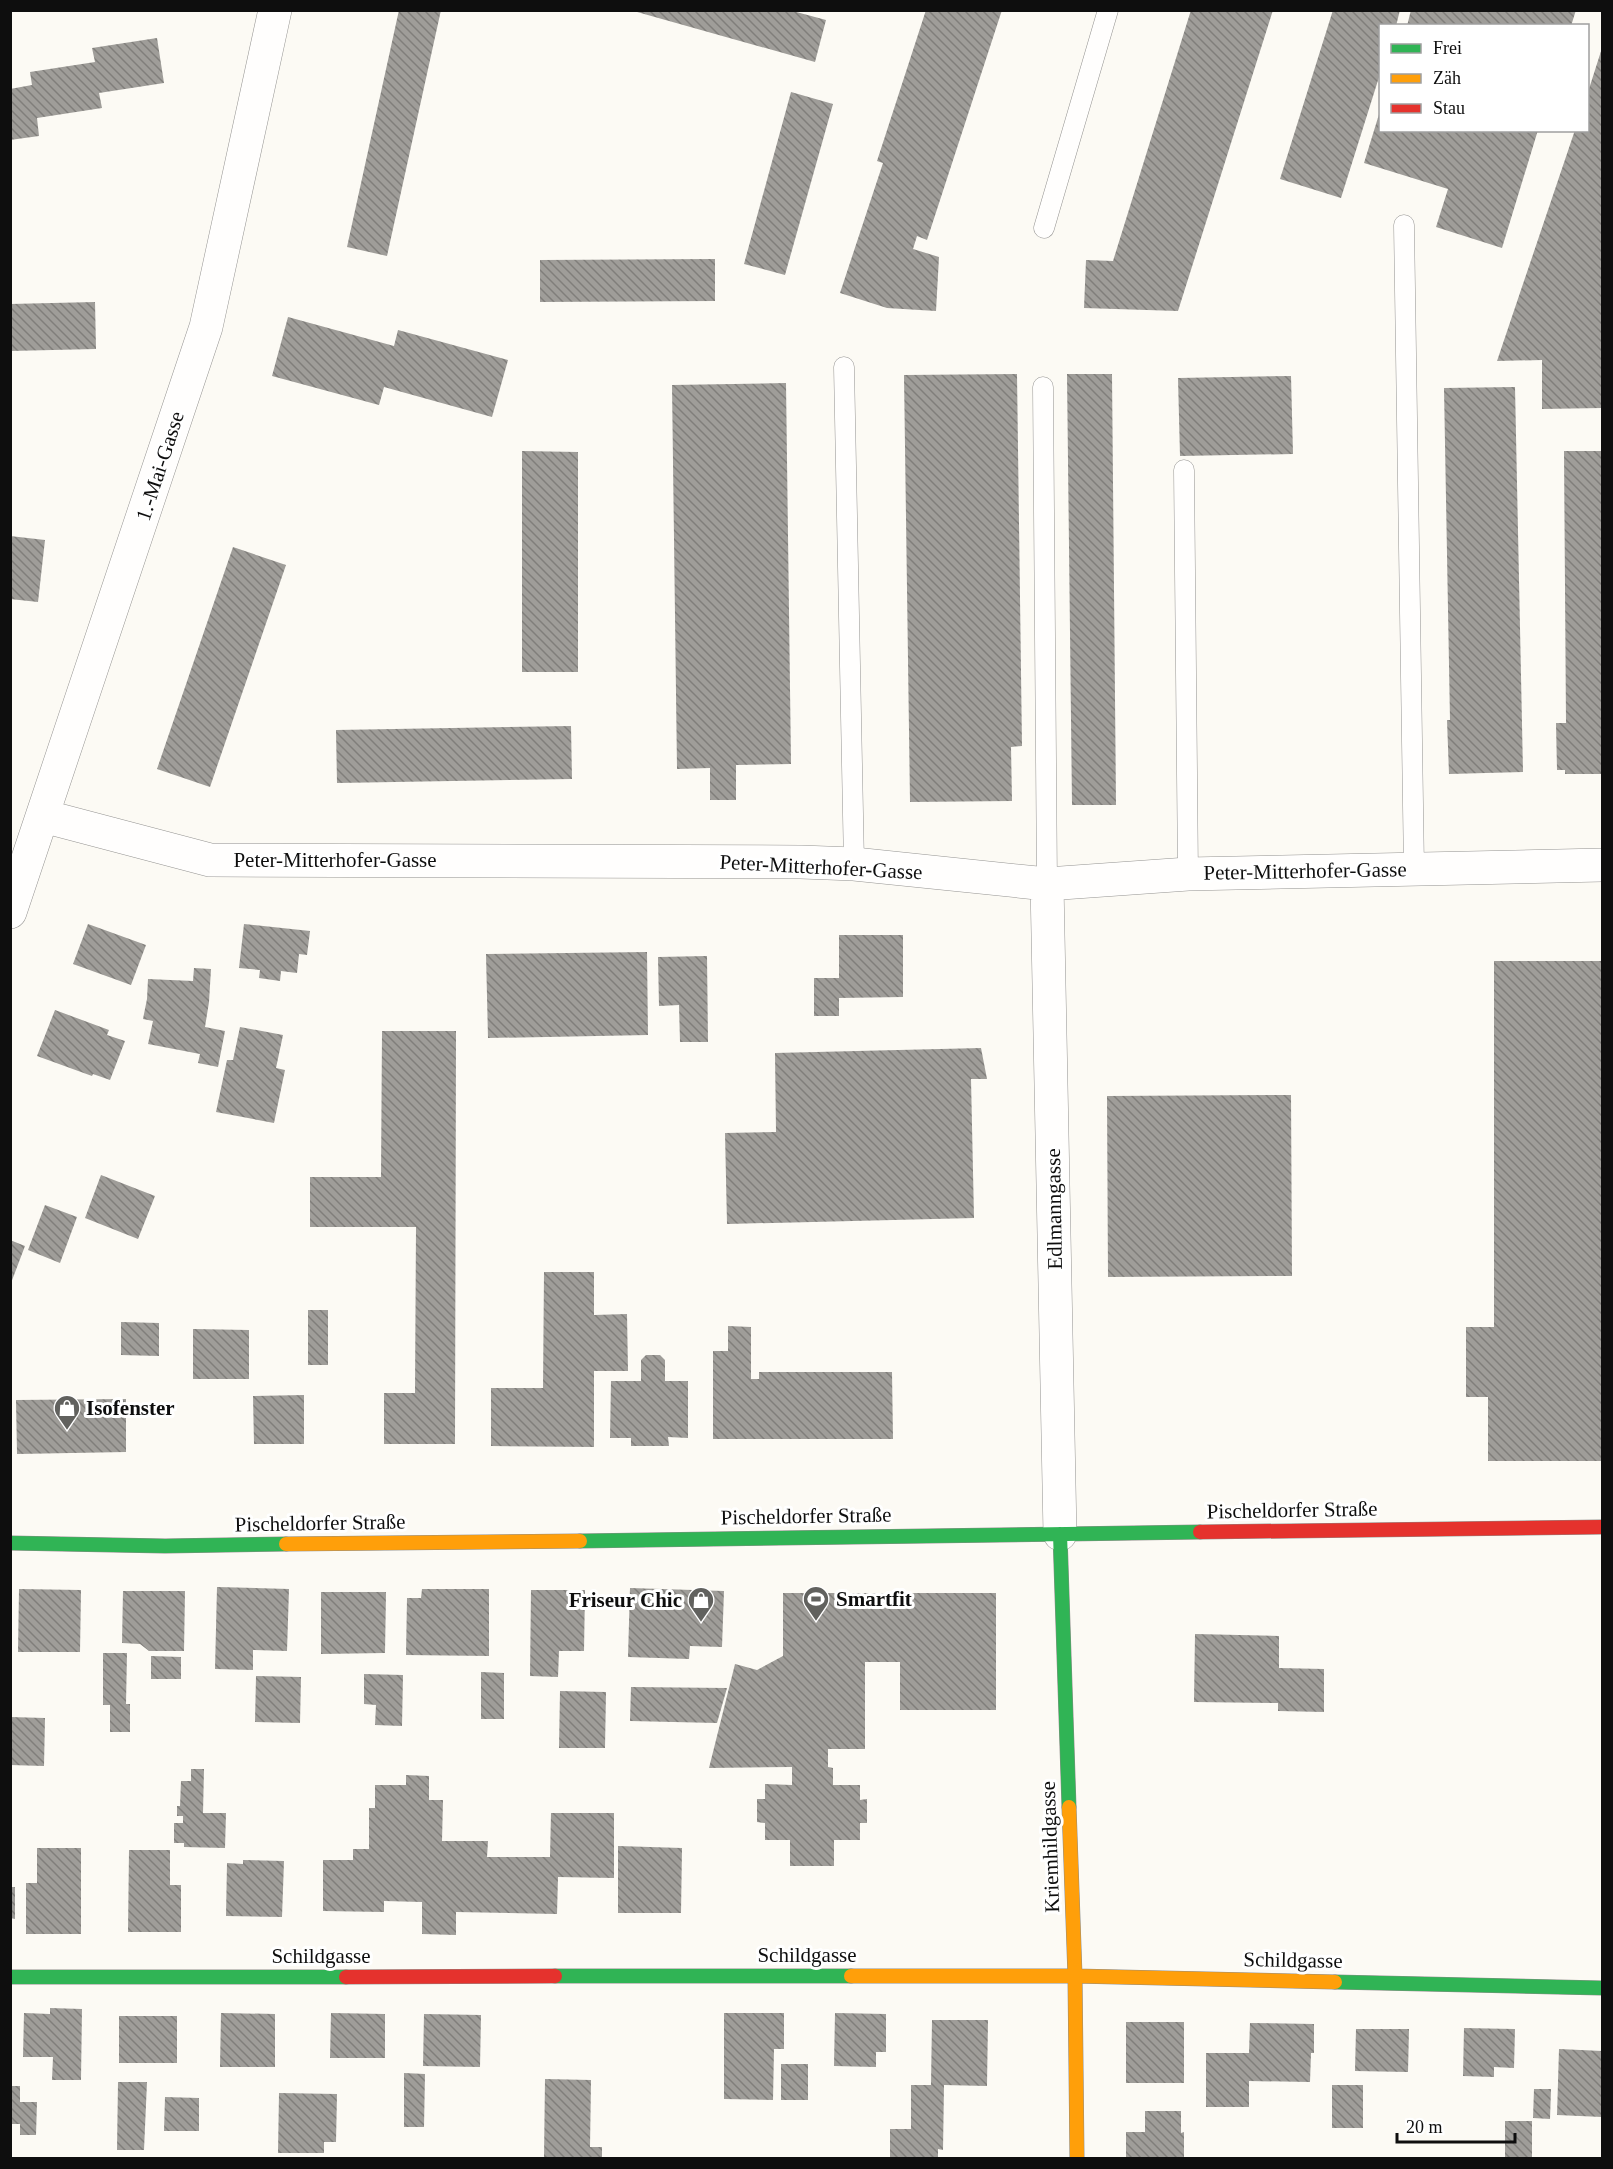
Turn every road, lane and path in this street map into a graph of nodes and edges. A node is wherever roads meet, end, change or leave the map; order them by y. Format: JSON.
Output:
{"nodes":[{"id":1,"x":275,"y":10,"type":"edge"},
{"id":2,"x":1108,"y":10,"type":"edge"},
{"id":3,"x":1404,"y":225,"type":"dead end"},
{"id":4,"x":1044,"y":228,"type":"dead end"},
{"id":5,"x":844,"y":367,"type":"dead end"},
{"id":6,"x":1043,"y":387,"type":"dead end"},
{"id":7,"x":1184,"y":470,"type":"dead end"},
{"id":8,"x":43,"y":816,"type":"junction"},
{"id":9,"x":854,"y":864,"type":"junction"},
{"id":10,"x":1602,"y":865,"type":"edge"},
{"id":11,"x":1414,"y":869,"type":"junction"},
{"id":12,"x":1188,"y":874,"type":"junction"},
{"id":13,"x":1047,"y":884,"type":"junction"},
{"id":14,"x":10,"y":912,"type":"edge"},
{"id":15,"x":1602,"y":1527,"type":"edge"},
{"id":16,"x":1060,"y":1534,"type":"junction"},
{"id":17,"x":10,"y":1543,"type":"edge"},
{"id":18,"x":1075,"y":1976,"type":"junction"},
{"id":19,"x":10,"y":1977,"type":"edge"},
{"id":20,"x":1602,"y":1988,"type":"edge"},
{"id":21,"x":1077,"y":2158,"type":"edge"}],
"edges":[{"from":1,"to":8,"type":"street","name":"1.-Mai-Gasse"},
{"from":2,"to":4,"type":"lane"},
{"from":3,"to":11,"type":"lane"},
{"from":5,"to":9,"type":"lane"},
{"from":6,"to":13,"type":"lane"},
{"from":7,"to":12,"type":"lane"},
{"from":8,"to":9,"type":"street","name":"Peter-Mitterhofer-Gasse"},
{"from":8,"to":14,"type":"street","name":"1.-Mai-Gasse"},
{"from":9,"to":13,"type":"street","name":"Peter-Mitterhofer-Gasse"},
{"from":10,"to":11,"type":"street","name":"Peter-Mitterhofer-Gasse"},
{"from":11,"to":12,"type":"street","name":"Peter-Mitterhofer-Gasse"},
{"from":12,"to":13,"type":"street","name":"Peter-Mitterhofer-Gasse"},
{"from":13,"to":16,"type":"street","name":"Edlmanngasse"},
{"from":15,"to":16,"type":"street","name":"Pischeldorfer Straße"},
{"from":16,"to":17,"type":"street","name":"Pischeldorfer Straße"},
{"from":16,"to":18,"type":"street","name":"Kriemhildgasse"},
{"from":18,"to":19,"type":"street","name":"Schildgasse"},
{"from":18,"to":20,"type":"street","name":"Schildgasse"},
{"from":18,"to":21,"type":"street","name":"Kriemhildgasse"}]}
